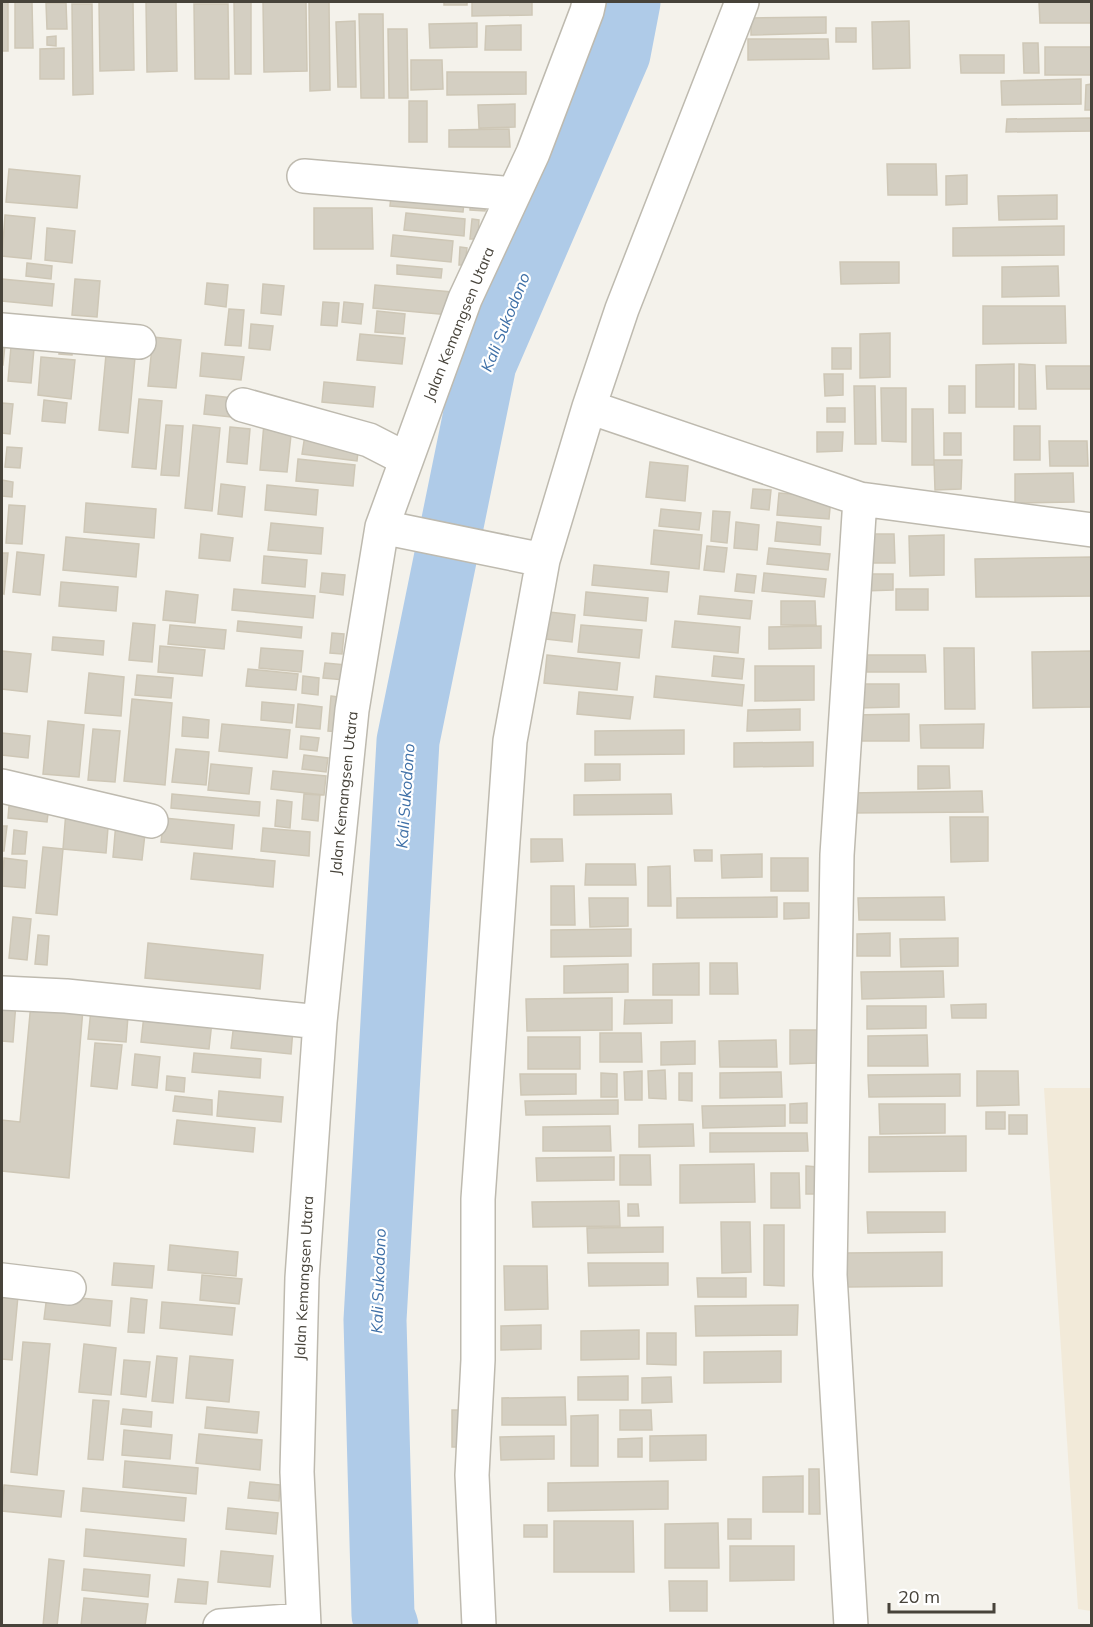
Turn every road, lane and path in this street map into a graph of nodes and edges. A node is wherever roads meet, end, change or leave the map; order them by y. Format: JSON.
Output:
{"nodes":[{"id":1,"x":589,"y":2,"type":"edge"},
{"id":2,"x":742,"y":2,"type":"edge"},
{"id":3,"x":304,"y":176,"type":"dead end"},
{"id":4,"x":513,"y":194,"type":"junction"},
{"id":5,"x":2,"y":330,"type":"edge"},
{"id":6,"x":139,"y":342,"type":"dead end"},
{"id":7,"x":243,"y":405,"type":"dead end"},
{"id":8,"x":589,"y":407,"type":"junction"},
{"id":9,"x":406,"y":459,"type":"junction"},
{"id":10,"x":860,"y":499,"type":"junction"},
{"id":11,"x":398,"y":530,"type":"junction"},
{"id":12,"x":1092,"y":530,"type":"edge"},
{"id":13,"x":528,"y":557,"type":"junction"},
{"id":14,"x":2,"y":786,"type":"edge"},
{"id":15,"x":151,"y":821,"type":"dead end"},
{"id":16,"x":2,"y":993,"type":"edge"},
{"id":17,"x":320,"y":1022,"type":"junction"},
{"id":18,"x":2,"y":1280,"type":"edge"},
{"id":19,"x":69,"y":1288,"type":"dead end"},
{"id":20,"x":303,"y":1623,"type":"edge"},
{"id":21,"x":220,"y":1626,"type":"edge"},
{"id":22,"x":479,"y":1626,"type":"edge"},
{"id":23,"x":851,"y":1626,"type":"edge"}],
"edges":[{"from":1,"to":4,"type":"street","name":"Jalan Kemangsen Utara"},
{"from":2,"to":8,"type":"street"},
{"from":3,"to":4,"type":"street"},
{"from":4,"to":9,"type":"street","name":"Jalan Kemangsen Utara"},
{"from":5,"to":6,"type":"street"},
{"from":7,"to":9,"type":"street"},
{"from":8,"to":10,"type":"street"},
{"from":8,"to":13,"type":"street"},
{"from":9,"to":11,"type":"street","name":"Jalan Kemangsen Utara"},
{"from":10,"to":12,"type":"street"},
{"from":10,"to":23,"type":"street"},
{"from":11,"to":13,"type":"street"},
{"from":11,"to":17,"type":"street","name":"Jalan Kemangsen Utara"},
{"from":13,"to":22,"type":"street"},
{"from":14,"to":15,"type":"street"},
{"from":16,"to":17,"type":"street"},
{"from":17,"to":20,"type":"street","name":"Jalan Kemangsen Utara"},
{"from":18,"to":19,"type":"street"},
{"from":20,"to":21,"type":"street"}]}
